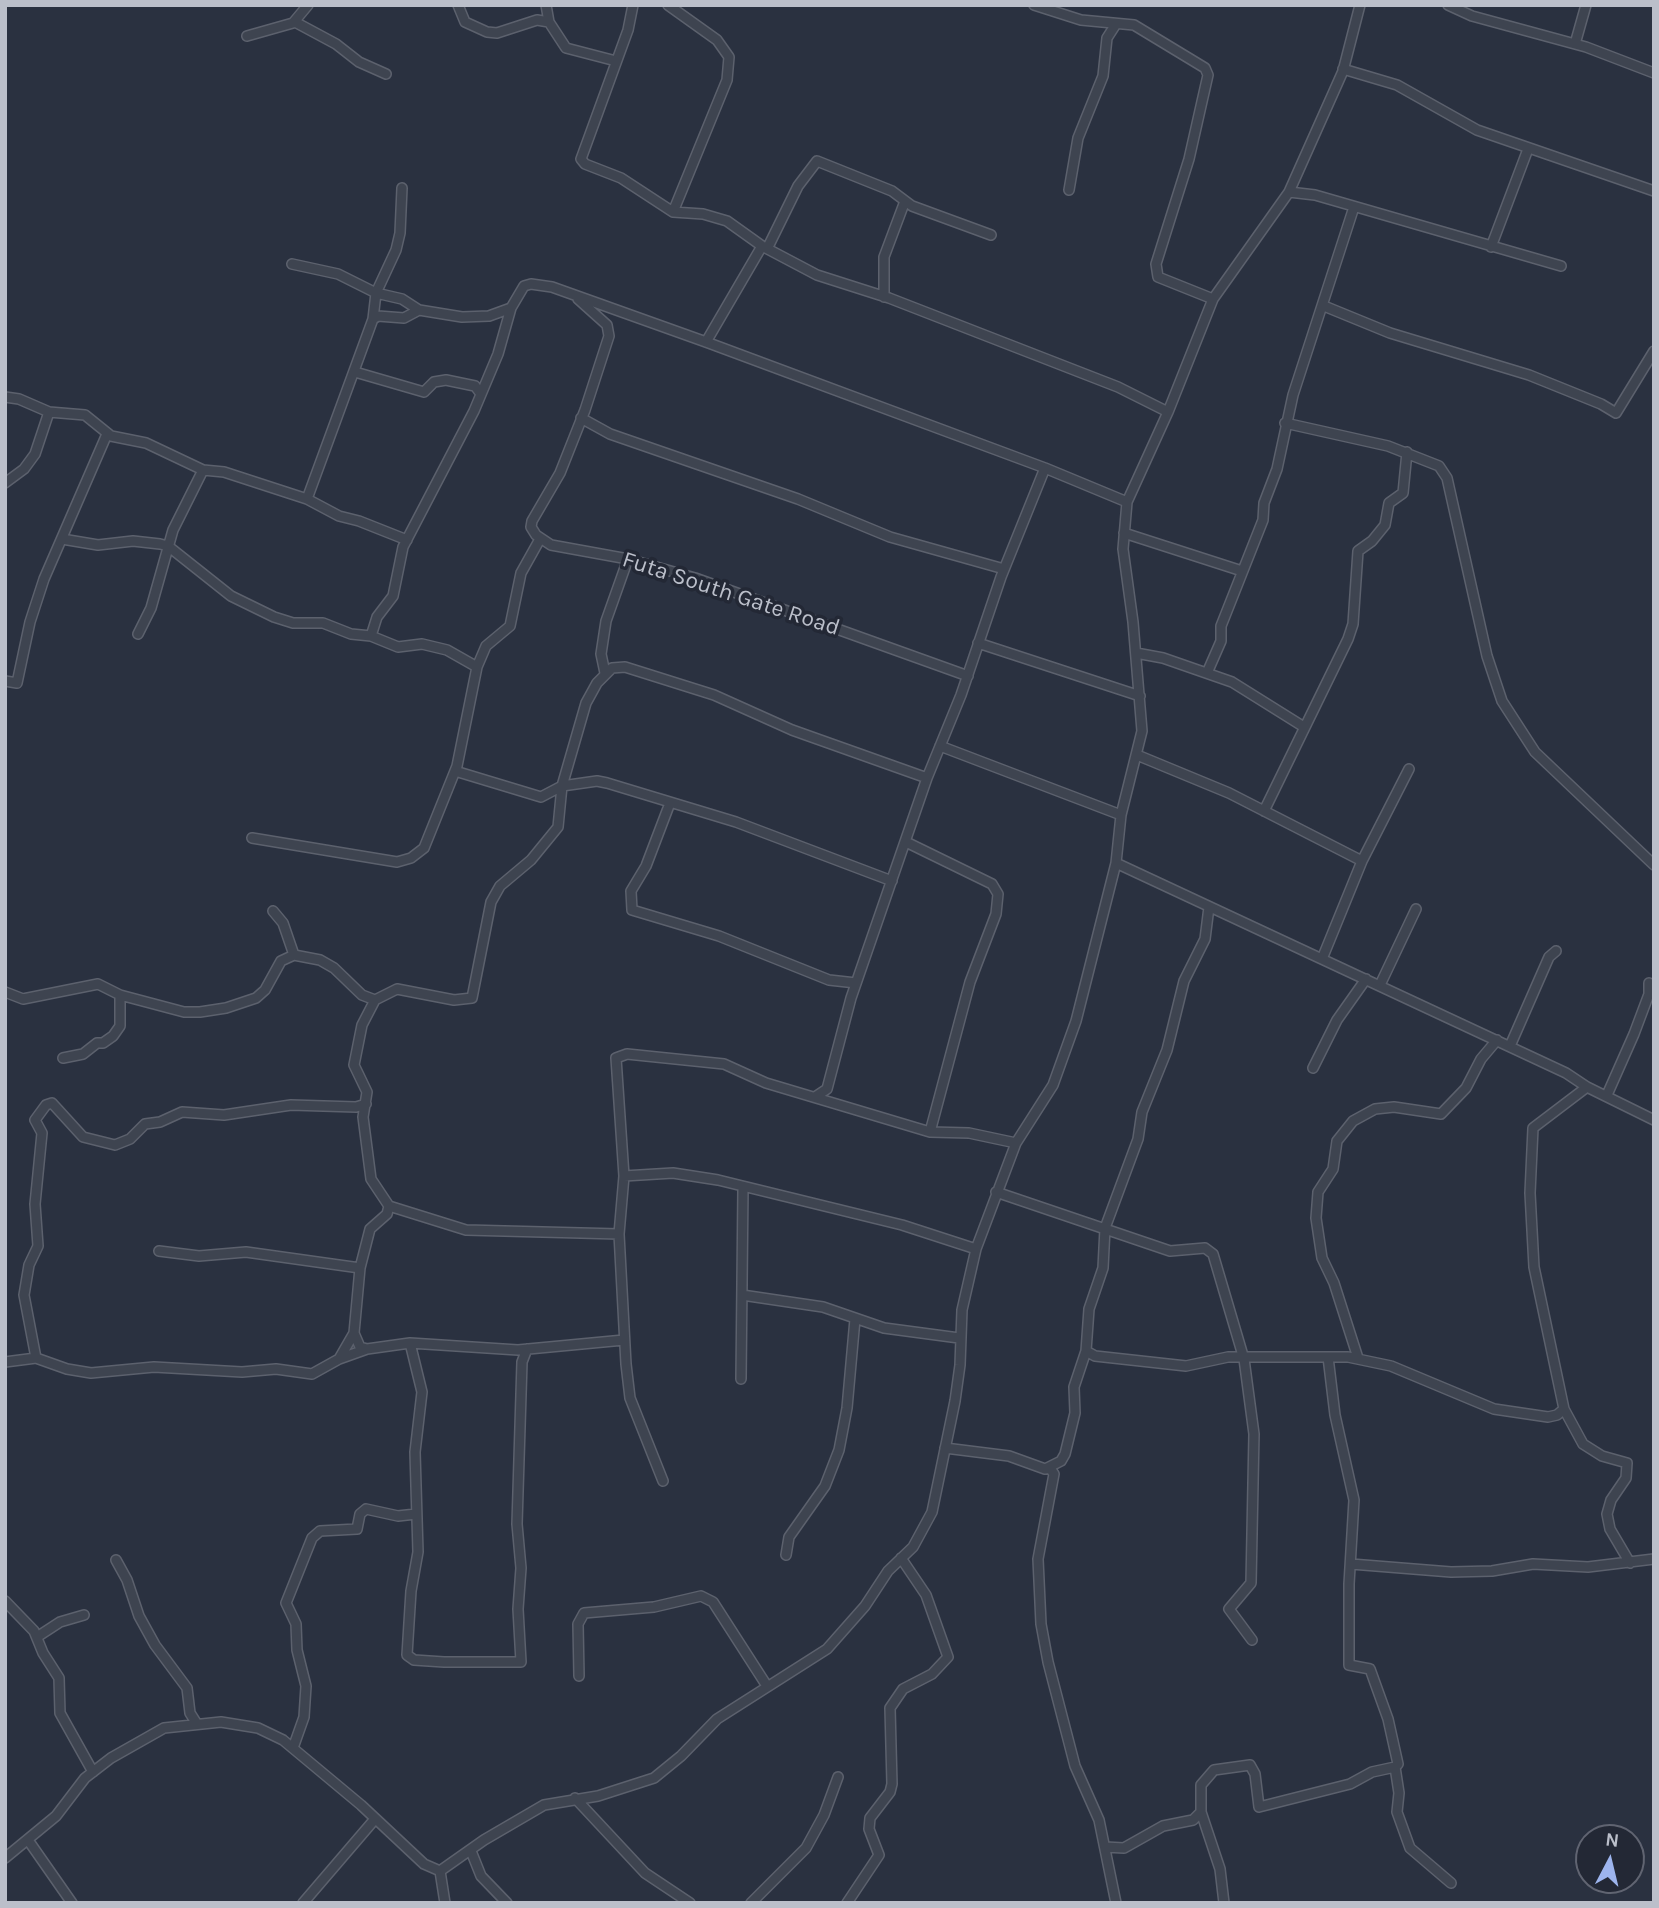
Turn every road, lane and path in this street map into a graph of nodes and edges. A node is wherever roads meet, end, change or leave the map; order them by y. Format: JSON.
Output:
{"nodes":[{"id":1,"x":308,"y":5,"type":"edge"},
{"id":2,"x":458,"y":5,"type":"edge"},
{"id":3,"x":546,"y":5,"type":"edge"},
{"id":4,"x":632,"y":5,"type":"edge"},
{"id":5,"x":667,"y":5,"type":"edge"},
{"id":6,"x":1034,"y":5,"type":"edge"},
{"id":7,"x":1360,"y":5,"type":"edge"},
{"id":8,"x":1448,"y":5,"type":"edge"},
{"id":9,"x":1586,"y":5,"type":"edge"},
{"id":10,"x":1462,"y":8,"type":"edge"},
{"id":11,"x":295,"y":22,"type":"junction"},
{"id":12,"x":549,"y":22,"type":"junction"},
{"id":13,"x":1099,"y":23,"type":"junction"},
{"id":14,"x":1116,"y":24,"type":"junction"},
{"id":15,"x":247,"y":36,"type":"dead end"},
{"id":16,"x":1107,"y":38,"type":"junction"},
{"id":17,"x":1575,"y":44,"type":"junction"},
{"id":18,"x":616,"y":61,"type":"junction"},
{"id":19,"x":1343,"y":69,"type":"junction"},
{"id":20,"x":1654,"y":73,"type":"edge"},
{"id":21,"x":386,"y":74,"type":"dead end"},
{"id":22,"x":1528,"y":149,"type":"junction"},
{"id":23,"x":402,"y":188,"type":"dead end"},
{"id":24,"x":1069,"y":190,"type":"dead end"},
{"id":25,"x":1654,"y":191,"type":"edge"},
{"id":26,"x":1289,"y":192,"type":"junction"},
{"id":27,"x":905,"y":201,"type":"junction"},
{"id":28,"x":1354,"y":207,"type":"junction"},
{"id":29,"x":673,"y":212,"type":"junction"},
{"id":30,"x":991,"y":234,"type":"dead end"},
{"id":31,"x":765,"y":247,"type":"junction"},
{"id":32,"x":1491,"y":247,"type":"junction"},
{"id":33,"x":292,"y":264,"type":"dead end"},
{"id":34,"x":1561,"y":266,"type":"dead end"},
{"id":35,"x":376,"y":293,"type":"junction"},
{"id":36,"x":572,"y":295,"type":"junction"},
{"id":37,"x":884,"y":297,"type":"junction"},
{"id":38,"x":1213,"y":299,"type":"junction"},
{"id":39,"x":1324,"y":306,"type":"junction"},
{"id":40,"x":511,"y":308,"type":"junction"},
{"id":41,"x":419,"y":310,"type":"junction"},
{"id":42,"x":373,"y":319,"type":"junction"},
{"id":43,"x":706,"y":342,"type":"junction"},
{"id":44,"x":1654,"y":351,"type":"edge"},
{"id":45,"x":355,"y":372,"type":"junction"},
{"id":46,"x":481,"y":394,"type":"junction"},
{"id":47,"x":5,"y":397,"type":"edge"},
{"id":48,"x":49,"y":412,"type":"junction"},
{"id":49,"x":1168,"y":412,"type":"junction"},
{"id":50,"x":581,"y":418,"type":"junction"},
{"id":51,"x":1285,"y":422,"type":"junction"},
{"id":52,"x":107,"y":434,"type":"junction"},
{"id":53,"x":1407,"y":452,"type":"junction"},
{"id":54,"x":1045,"y":468,"type":"junction"},
{"id":55,"x":203,"y":470,"type":"junction"},
{"id":56,"x":5,"y":483,"type":"edge"},
{"id":57,"x":307,"y":499,"type":"junction"},
{"id":58,"x":1127,"y":502,"type":"junction"},
{"id":59,"x":1124,"y":533,"type":"junction"},
{"id":60,"x":62,"y":539,"type":"junction"},
{"id":61,"x":540,"y":539,"type":"junction"},
{"id":62,"x":407,"y":540,"type":"junction"},
{"id":63,"x":168,"y":547,"type":"junction"},
{"id":64,"x":628,"y":559,"type":"junction"},
{"id":65,"x":1004,"y":569,"type":"junction"},
{"id":66,"x":1242,"y":571,"type":"junction"},
{"id":67,"x":138,"y":634,"type":"dead end"},
{"id":68,"x":371,"y":636,"type":"junction"},
{"id":69,"x":978,"y":643,"type":"junction"},
{"id":70,"x":1136,"y":653,"type":"junction"},
{"id":71,"x":477,"y":667,"type":"junction"},
{"id":72,"x":605,"y":673,"type":"junction"},
{"id":73,"x":1207,"y":673,"type":"junction"},
{"id":74,"x":968,"y":676,"type":"junction"},
{"id":75,"x":5,"y":681,"type":"edge"},
{"id":76,"x":1140,"y":696,"type":"junction"},
{"id":77,"x":1304,"y":727,"type":"junction"},
{"id":78,"x":940,"y":746,"type":"junction"},
{"id":79,"x":1137,"y":755,"type":"junction"},
{"id":80,"x":1409,"y":769,"type":"dead end"},
{"id":81,"x":455,"y":771,"type":"junction"},
{"id":82,"x":927,"y":778,"type":"junction"},
{"id":83,"x":562,"y":786,"type":"junction"},
{"id":84,"x":670,"y":803,"type":"junction"},
{"id":85,"x":1264,"y":811,"type":"junction"},
{"id":86,"x":1121,"y":815,"type":"junction"},
{"id":87,"x":252,"y":838,"type":"dead end"},
{"id":88,"x":906,"y":842,"type":"junction"},
{"id":89,"x":1362,"y":861,"type":"junction"},
{"id":90,"x":1116,"y":863,"type":"junction"},
{"id":91,"x":1654,"y":865,"type":"edge"},
{"id":92,"x":892,"y":881,"type":"junction"},
{"id":93,"x":1209,"y":907,"type":"junction"},
{"id":94,"x":1416,"y":909,"type":"dead end"},
{"id":95,"x":273,"y":912,"type":"dead end"},
{"id":96,"x":1556,"y":951,"type":"dead end"},
{"id":97,"x":294,"y":956,"type":"junction"},
{"id":98,"x":1322,"y":959,"type":"junction"},
{"id":99,"x":1366,"y":979,"type":"junction"},
{"id":100,"x":856,"y":983,"type":"junction"},
{"id":101,"x":1649,"y":983,"type":"dead end"},
{"id":102,"x":1380,"y":985,"type":"junction"},
{"id":103,"x":5,"y":992,"type":"edge"},
{"id":104,"x":120,"y":995,"type":"junction"},
{"id":105,"x":375,"y":1000,"type":"junction"},
{"id":106,"x":1497,"y":1040,"type":"junction"},
{"id":107,"x":1510,"y":1046,"type":"junction"},
{"id":108,"x":63,"y":1058,"type":"dead end"},
{"id":109,"x":1313,"y":1068,"type":"dead end"},
{"id":110,"x":1587,"y":1087,"type":"junction"},
{"id":111,"x":827,"y":1089,"type":"junction"},
{"id":112,"x":1608,"y":1096,"type":"junction"},
{"id":113,"x":815,"y":1097,"type":"junction"},
{"id":114,"x":836,"y":1103,"type":"junction"},
{"id":115,"x":366,"y":1104,"type":"junction"},
{"id":116,"x":1654,"y":1119,"type":"edge"},
{"id":117,"x":930,"y":1132,"type":"junction"},
{"id":118,"x":1016,"y":1143,"type":"junction"},
{"id":119,"x":624,"y":1176,"type":"junction"},
{"id":120,"x":743,"y":1188,"type":"junction"},
{"id":121,"x":996,"y":1192,"type":"junction"},
{"id":122,"x":389,"y":1206,"type":"junction"},
{"id":123,"x":1105,"y":1228,"type":"junction"},
{"id":124,"x":619,"y":1234,"type":"junction"},
{"id":125,"x":976,"y":1249,"type":"junction"},
{"id":126,"x":159,"y":1251,"type":"dead end"},
{"id":127,"x":360,"y":1268,"type":"junction"},
{"id":128,"x":742,"y":1295,"type":"junction"},
{"id":129,"x":855,"y":1320,"type":"junction"},
{"id":130,"x":354,"y":1333,"type":"junction"},
{"id":131,"x":960,"y":1338,"type":"junction"},
{"id":132,"x":624,"y":1340,"type":"junction"},
{"id":133,"x":410,"y":1343,"type":"junction"},
{"id":134,"x":367,"y":1349,"type":"junction"},
{"id":135,"x":527,"y":1349,"type":"junction"},
{"id":136,"x":1086,"y":1351,"type":"junction"},
{"id":137,"x":1328,"y":1357,"type":"junction"},
{"id":138,"x":36,"y":1358,"type":"junction"},
{"id":139,"x":339,"y":1359,"type":"junction"},
{"id":140,"x":1244,"y":1359,"type":"junction"},
{"id":141,"x":1358,"y":1359,"type":"junction"},
{"id":142,"x":5,"y":1362,"type":"edge"},
{"id":143,"x":741,"y":1379,"type":"dead end"},
{"id":144,"x":1564,"y":1409,"type":"junction"},
{"id":145,"x":945,"y":1448,"type":"junction"},
{"id":146,"x":1045,"y":1469,"type":"junction"},
{"id":147,"x":663,"y":1481,"type":"dead end"},
{"id":148,"x":416,"y":1514,"type":"junction"},
{"id":149,"x":786,"y":1555,"type":"dead end"},
{"id":150,"x":901,"y":1558,"type":"junction"},
{"id":151,"x":1654,"y":1559,"type":"edge"},
{"id":152,"x":116,"y":1560,"type":"dead end"},
{"id":153,"x":1630,"y":1563,"type":"junction"},
{"id":154,"x":1351,"y":1564,"type":"junction"},
{"id":155,"x":5,"y":1601,"type":"edge"},
{"id":156,"x":84,"y":1615,"type":"dead end"},
{"id":157,"x":37,"y":1637,"type":"junction"},
{"id":158,"x":1252,"y":1640,"type":"dead end"},
{"id":159,"x":579,"y":1676,"type":"dead end"},
{"id":160,"x":766,"y":1686,"type":"junction"},
{"id":161,"x":197,"y":1724,"type":"junction"},
{"id":162,"x":293,"y":1748,"type":"junction"},
{"id":163,"x":1395,"y":1767,"type":"junction"},
{"id":164,"x":93,"y":1772,"type":"junction"},
{"id":165,"x":838,"y":1777,"type":"dead end"},
{"id":166,"x":575,"y":1798,"type":"junction"},
{"id":167,"x":1201,"y":1812,"type":"junction"},
{"id":168,"x":375,"y":1819,"type":"junction"},
{"id":169,"x":1184,"y":1822,"type":"junction"},
{"id":170,"x":1205,"y":1828,"type":"junction"},
{"id":171,"x":28,"y":1840,"type":"junction"},
{"id":172,"x":1105,"y":1847,"type":"junction"},
{"id":173,"x":471,"y":1851,"type":"junction"},
{"id":174,"x":5,"y":1858,"type":"edge"},
{"id":175,"x":440,"y":1871,"type":"junction"},
{"id":176,"x":1451,"y":1883,"type":"dead end"},
{"id":177,"x":72,"y":1903,"type":"edge"},
{"id":178,"x":303,"y":1903,"type":"edge"},
{"id":179,"x":445,"y":1903,"type":"edge"},
{"id":180,"x":507,"y":1903,"type":"edge"},
{"id":181,"x":690,"y":1903,"type":"edge"},
{"id":182,"x":751,"y":1903,"type":"edge"},
{"id":183,"x":847,"y":1903,"type":"edge"},
{"id":184,"x":1116,"y":1903,"type":"edge"},
{"id":185,"x":1224,"y":1903,"type":"edge"}],
"edges":[{"from":1,"to":11,"type":"street"},
{"from":2,"to":12,"type":"street"},
{"from":3,"to":12,"type":"street"},
{"from":4,"to":18,"type":"street"},
{"from":5,"to":29,"type":"street"},
{"from":6,"to":13,"type":"street"},
{"from":7,"to":19,"type":"street"},
{"from":8,"to":10,"type":"street"},
{"from":9,"to":17,"type":"street"},
{"from":10,"to":17,"type":"street"},
{"from":11,"to":15,"type":"street"},
{"from":11,"to":21,"type":"street"},
{"from":12,"to":18,"type":"street"},
{"from":13,"to":14,"type":"street"},
{"from":13,"to":16,"type":"street"},
{"from":14,"to":16,"type":"street"},
{"from":14,"to":38,"type":"street"},
{"from":16,"to":24,"type":"street"},
{"from":17,"to":20,"type":"street"},
{"from":18,"to":29,"type":"street"},
{"from":19,"to":22,"type":"street"},
{"from":19,"to":26,"type":"street"},
{"from":22,"to":25,"type":"street"},
{"from":22,"to":32,"type":"street"},
{"from":23,"to":35,"type":"street"},
{"from":26,"to":28,"type":"street"},
{"from":26,"to":38,"type":"street"},
{"from":27,"to":30,"type":"street"},
{"from":27,"to":31,"type":"street"},
{"from":27,"to":37,"type":"street"},
{"from":28,"to":32,"type":"street"},
{"from":28,"to":39,"type":"street"},
{"from":29,"to":31,"type":"street"},
{"from":31,"to":37,"type":"street"},
{"from":31,"to":43,"type":"street"},
{"from":32,"to":34,"type":"street"},
{"from":33,"to":35,"type":"street"},
{"from":35,"to":41,"type":"street"},
{"from":35,"to":42,"type":"street"},
{"from":36,"to":40,"type":"street"},
{"from":36,"to":43,"type":"street"},
{"from":36,"to":50,"type":"street"},
{"from":37,"to":49,"type":"street"},
{"from":38,"to":49,"type":"street"},
{"from":39,"to":44,"type":"street"},
{"from":39,"to":51,"type":"street"},
{"from":40,"to":41,"type":"street"},
{"from":40,"to":46,"type":"street"},
{"from":41,"to":42,"type":"street"},
{"from":42,"to":45,"type":"street"},
{"from":43,"to":54,"type":"street"},
{"from":45,"to":46,"type":"street"},
{"from":45,"to":57,"type":"street"},
{"from":46,"to":62,"type":"street"},
{"from":47,"to":48,"type":"street"},
{"from":48,"to":52,"type":"street"},
{"from":48,"to":56,"type":"street"},
{"from":49,"to":58,"type":"street"},
{"from":50,"to":61,"type":"street"},
{"from":50,"to":65,"type":"street"},
{"from":51,"to":53,"type":"street"},
{"from":51,"to":66,"type":"street"},
{"from":52,"to":55,"type":"street"},
{"from":52,"to":60,"type":"street"},
{"from":53,"to":77,"type":"street"},
{"from":53,"to":91,"type":"street"},
{"from":54,"to":58,"type":"street"},
{"from":54,"to":65,"type":"street"},
{"from":55,"to":57,"type":"street"},
{"from":55,"to":63,"type":"street"},
{"from":57,"to":62,"type":"street"},
{"from":58,"to":59,"type":"street"},
{"from":59,"to":66,"type":"street"},
{"from":59,"to":70,"type":"street"},
{"from":60,"to":63,"type":"street"},
{"from":60,"to":75,"type":"street"},
{"from":61,"to":64,"type":"street","name":"Futa South Gate Road"},
{"from":61,"to":71,"type":"street"},
{"from":62,"to":68,"type":"street"},
{"from":63,"to":67,"type":"street"},
{"from":63,"to":68,"type":"street"},
{"from":64,"to":72,"type":"street"},
{"from":64,"to":74,"type":"street","name":"Futa South Gate Road"},
{"from":65,"to":69,"type":"street"},
{"from":66,"to":73,"type":"street"},
{"from":68,"to":71,"type":"street"},
{"from":69,"to":74,"type":"street"},
{"from":69,"to":76,"type":"street"},
{"from":70,"to":73,"type":"street"},
{"from":70,"to":76,"type":"street"},
{"from":71,"to":81,"type":"street"},
{"from":72,"to":82,"type":"street"},
{"from":72,"to":83,"type":"street"},
{"from":73,"to":77,"type":"street"},
{"from":74,"to":78,"type":"street"},
{"from":76,"to":79,"type":"street"},
{"from":77,"to":85,"type":"street"},
{"from":78,"to":82,"type":"street"},
{"from":78,"to":86,"type":"street"},
{"from":79,"to":85,"type":"street"},
{"from":79,"to":86,"type":"street"},
{"from":80,"to":89,"type":"street"},
{"from":81,"to":83,"type":"street"},
{"from":81,"to":87,"type":"street"},
{"from":82,"to":88,"type":"street"},
{"from":83,"to":84,"type":"street"},
{"from":83,"to":105,"type":"street"},
{"from":84,"to":92,"type":"street"},
{"from":84,"to":100,"type":"street"},
{"from":85,"to":89,"type":"street"},
{"from":86,"to":90,"type":"street"},
{"from":88,"to":92,"type":"street"},
{"from":88,"to":117,"type":"street"},
{"from":89,"to":98,"type":"street"},
{"from":90,"to":93,"type":"street"},
{"from":90,"to":118,"type":"street"},
{"from":92,"to":100,"type":"street"},
{"from":93,"to":98,"type":"street"},
{"from":93,"to":123,"type":"street"},
{"from":94,"to":102,"type":"street"},
{"from":95,"to":97,"type":"street"},
{"from":96,"to":107,"type":"street"},
{"from":97,"to":104,"type":"street"},
{"from":97,"to":105,"type":"street"},
{"from":98,"to":99,"type":"street"},
{"from":99,"to":102,"type":"street"},
{"from":99,"to":109,"type":"street"},
{"from":100,"to":111,"type":"street"},
{"from":101,"to":112,"type":"street"},
{"from":102,"to":106,"type":"street"},
{"from":103,"to":104,"type":"street"},
{"from":104,"to":108,"type":"street"},
{"from":105,"to":115,"type":"street"},
{"from":106,"to":107,"type":"street"},
{"from":106,"to":141,"type":"street"},
{"from":107,"to":110,"type":"street"},
{"from":110,"to":112,"type":"street"},
{"from":110,"to":144,"type":"street"},
{"from":111,"to":113,"type":"street"},
{"from":111,"to":114,"type":"street"},
{"from":112,"to":116,"type":"street"},
{"from":113,"to":114,"type":"street"},
{"from":113,"to":119,"type":"street"},
{"from":114,"to":117,"type":"street"},
{"from":115,"to":122,"type":"street"},
{"from":115,"to":138,"type":"street"},
{"from":117,"to":118,"type":"street"},
{"from":118,"to":121,"type":"street"},
{"from":119,"to":120,"type":"street"},
{"from":119,"to":124,"type":"street"},
{"from":120,"to":125,"type":"street"},
{"from":120,"to":128,"type":"street"},
{"from":121,"to":123,"type":"street"},
{"from":121,"to":125,"type":"street"},
{"from":122,"to":124,"type":"street"},
{"from":122,"to":127,"type":"street"},
{"from":123,"to":136,"type":"street"},
{"from":123,"to":140,"type":"street"},
{"from":124,"to":132,"type":"street"},
{"from":125,"to":131,"type":"street"},
{"from":126,"to":127,"type":"street"},
{"from":127,"to":130,"type":"street"},
{"from":128,"to":129,"type":"street"},
{"from":128,"to":143,"type":"street"},
{"from":129,"to":131,"type":"street"},
{"from":129,"to":149,"type":"street"},
{"from":130,"to":134,"type":"street"},
{"from":130,"to":139,"type":"street"},
{"from":131,"to":145,"type":"street"},
{"from":132,"to":135,"type":"street"},
{"from":132,"to":147,"type":"street"},
{"from":133,"to":134,"type":"street"},
{"from":133,"to":135,"type":"street"},
{"from":133,"to":148,"type":"street"},
{"from":134,"to":139,"type":"street"},
{"from":135,"to":148,"type":"street"},
{"from":136,"to":140,"type":"street"},
{"from":136,"to":146,"type":"street"},
{"from":137,"to":140,"type":"street"},
{"from":137,"to":141,"type":"street"},
{"from":137,"to":154,"type":"street"},
{"from":138,"to":139,"type":"street"},
{"from":138,"to":142,"type":"street"},
{"from":140,"to":158,"type":"street"},
{"from":141,"to":144,"type":"street"},
{"from":144,"to":153,"type":"street"},
{"from":145,"to":146,"type":"street"},
{"from":145,"to":150,"type":"street"},
{"from":146,"to":172,"type":"street"},
{"from":148,"to":162,"type":"street"},
{"from":150,"to":160,"type":"street"},
{"from":150,"to":183,"type":"street"},
{"from":151,"to":153,"type":"street"},
{"from":152,"to":161,"type":"street"},
{"from":153,"to":154,"type":"street"},
{"from":154,"to":163,"type":"street"},
{"from":155,"to":157,"type":"street"},
{"from":156,"to":157,"type":"street"},
{"from":157,"to":164,"type":"street"},
{"from":159,"to":160,"type":"street"},
{"from":160,"to":166,"type":"street"},
{"from":161,"to":162,"type":"street"},
{"from":161,"to":164,"type":"street"},
{"from":162,"to":168,"type":"street"},
{"from":163,"to":167,"type":"street"},
{"from":163,"to":176,"type":"street"},
{"from":164,"to":171,"type":"street"},
{"from":165,"to":182,"type":"street"},
{"from":166,"to":173,"type":"street"},
{"from":166,"to":181,"type":"street"},
{"from":167,"to":169,"type":"street"},
{"from":167,"to":170,"type":"street"},
{"from":168,"to":175,"type":"street"},
{"from":168,"to":178,"type":"street"},
{"from":169,"to":170,"type":"street"},
{"from":169,"to":172,"type":"street"},
{"from":170,"to":185,"type":"street"},
{"from":171,"to":174,"type":"street"},
{"from":171,"to":177,"type":"street"},
{"from":172,"to":184,"type":"street"},
{"from":173,"to":175,"type":"street"},
{"from":173,"to":180,"type":"street"},
{"from":175,"to":179,"type":"street"}]}
